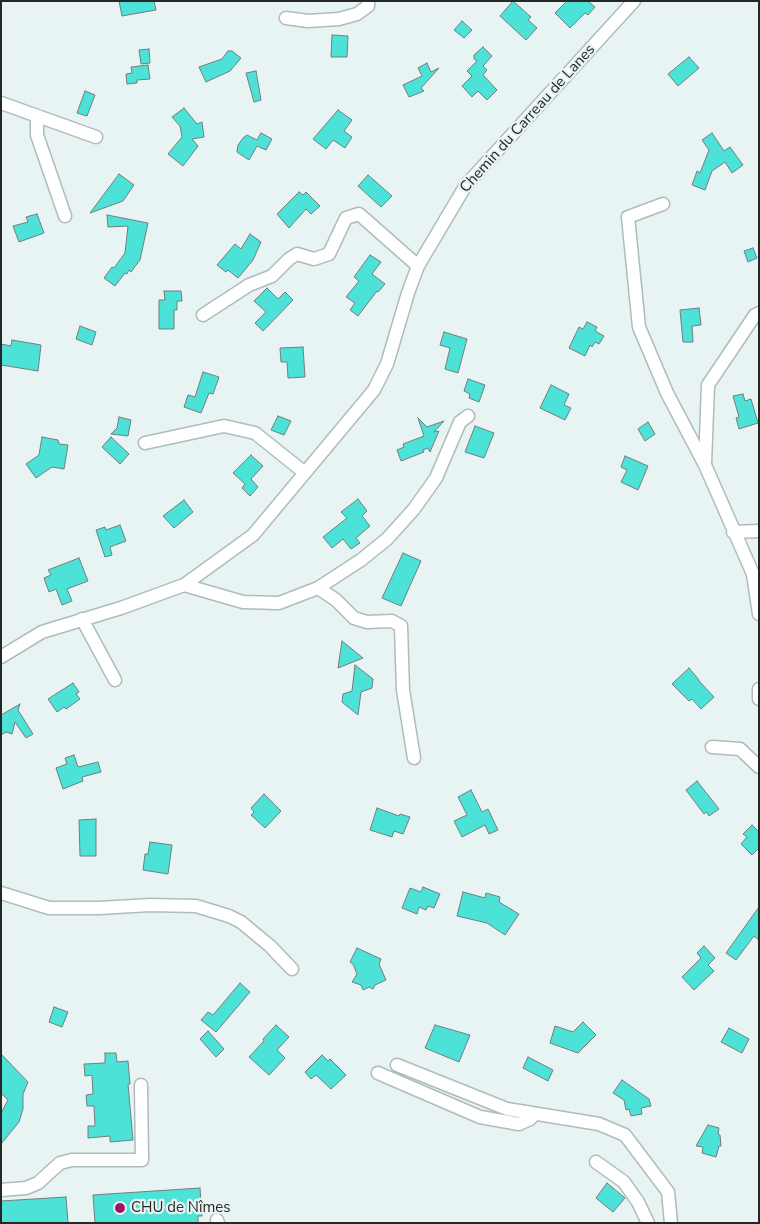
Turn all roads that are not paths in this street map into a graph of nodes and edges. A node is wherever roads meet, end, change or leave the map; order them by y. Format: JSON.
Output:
{"nodes":[{"id":1,"x":368,"y":1,"type":"edge"},
{"id":2,"x":634,"y":1,"type":"edge"},
{"id":3,"x":286,"y":18,"type":"dead end"},
{"id":4,"x":1,"y":103,"type":"edge"},
{"id":5,"x":37,"y":116,"type":"junction"},
{"id":6,"x":96,"y":137,"type":"dead end"},
{"id":7,"x":663,"y":204,"type":"dead end"},
{"id":8,"x":65,"y":216,"type":"dead end"},
{"id":9,"x":418,"y":266,"type":"junction"},
{"id":10,"x":759,"y":313,"type":"edge"},
{"id":11,"x":204,"y":315,"type":"dead end"},
{"id":12,"x":468,"y":416,"type":"dead end"},
{"id":13,"x":145,"y":443,"type":"dead end"},
{"id":14,"x":705,"y":465,"type":"junction"},
{"id":15,"x":305,"y":473,"type":"junction"},
{"id":16,"x":759,"y":531,"type":"edge"},
{"id":17,"x":733,"y":532,"type":"junction"},
{"id":18,"x":184,"y":585,"type":"junction"},
{"id":19,"x":318,"y":588,"type":"junction"},
{"id":20,"x":759,"y":614,"type":"edge"},
{"id":21,"x":82,"y":619,"type":"junction"},
{"id":22,"x":1,"y":657,"type":"edge"},
{"id":23,"x":115,"y":680,"type":"dead end"},
{"id":24,"x":759,"y":689,"type":"edge"},
{"id":25,"x":759,"y":699,"type":"edge"},
{"id":26,"x":712,"y":747,"type":"dead end"},
{"id":27,"x":414,"y":758,"type":"dead end"},
{"id":28,"x":759,"y":767,"type":"edge"},
{"id":29,"x":1,"y":893,"type":"edge"},
{"id":30,"x":292,"y":969,"type":"dead end"},
{"id":31,"x":397,"y":1065,"type":"dead end"},
{"id":32,"x":378,"y":1073,"type":"dead end"},
{"id":33,"x":140,"y":1085,"type":"dead end"},
{"id":34,"x":535,"y":1114,"type":"junction"},
{"id":35,"x":596,"y":1162,"type":"dead end"},
{"id":36,"x":1,"y":1190,"type":"edge"},
{"id":37,"x":648,"y":1223,"type":"edge"},
{"id":38,"x":671,"y":1223,"type":"edge"}],
"edges":[{"from":1,"to":3,"type":"street"},
{"from":2,"to":9,"type":"street","name":"Chemin du Carreau de Lanes"},
{"from":4,"to":5,"type":"street"},
{"from":5,"to":6,"type":"street"},
{"from":5,"to":8,"type":"street"},
{"from":7,"to":14,"type":"street"},
{"from":9,"to":11,"type":"street"},
{"from":9,"to":15,"type":"street","name":"Chemin du Carreau de Lanes"},
{"from":10,"to":14,"type":"street"},
{"from":12,"to":19,"type":"street"},
{"from":13,"to":15,"type":"street"},
{"from":14,"to":17,"type":"street"},
{"from":15,"to":18,"type":"street","name":"Chemin du Carreau de Lanes"},
{"from":16,"to":17,"type":"street"},
{"from":17,"to":20,"type":"street"},
{"from":18,"to":19,"type":"street"},
{"from":18,"to":21,"type":"street","name":"Chemin du Carreau de Lanes"},
{"from":19,"to":27,"type":"street"},
{"from":21,"to":22,"type":"street","name":"Chemin du Carreau de Lanes"},
{"from":21,"to":23,"type":"street"},
{"from":24,"to":25,"type":"street"},
{"from":26,"to":28,"type":"street"},
{"from":29,"to":30,"type":"street"},
{"from":31,"to":34,"type":"street"},
{"from":32,"to":34,"type":"street"},
{"from":33,"to":36,"type":"street"},
{"from":34,"to":38,"type":"street"},
{"from":35,"to":37,"type":"street"}]}
